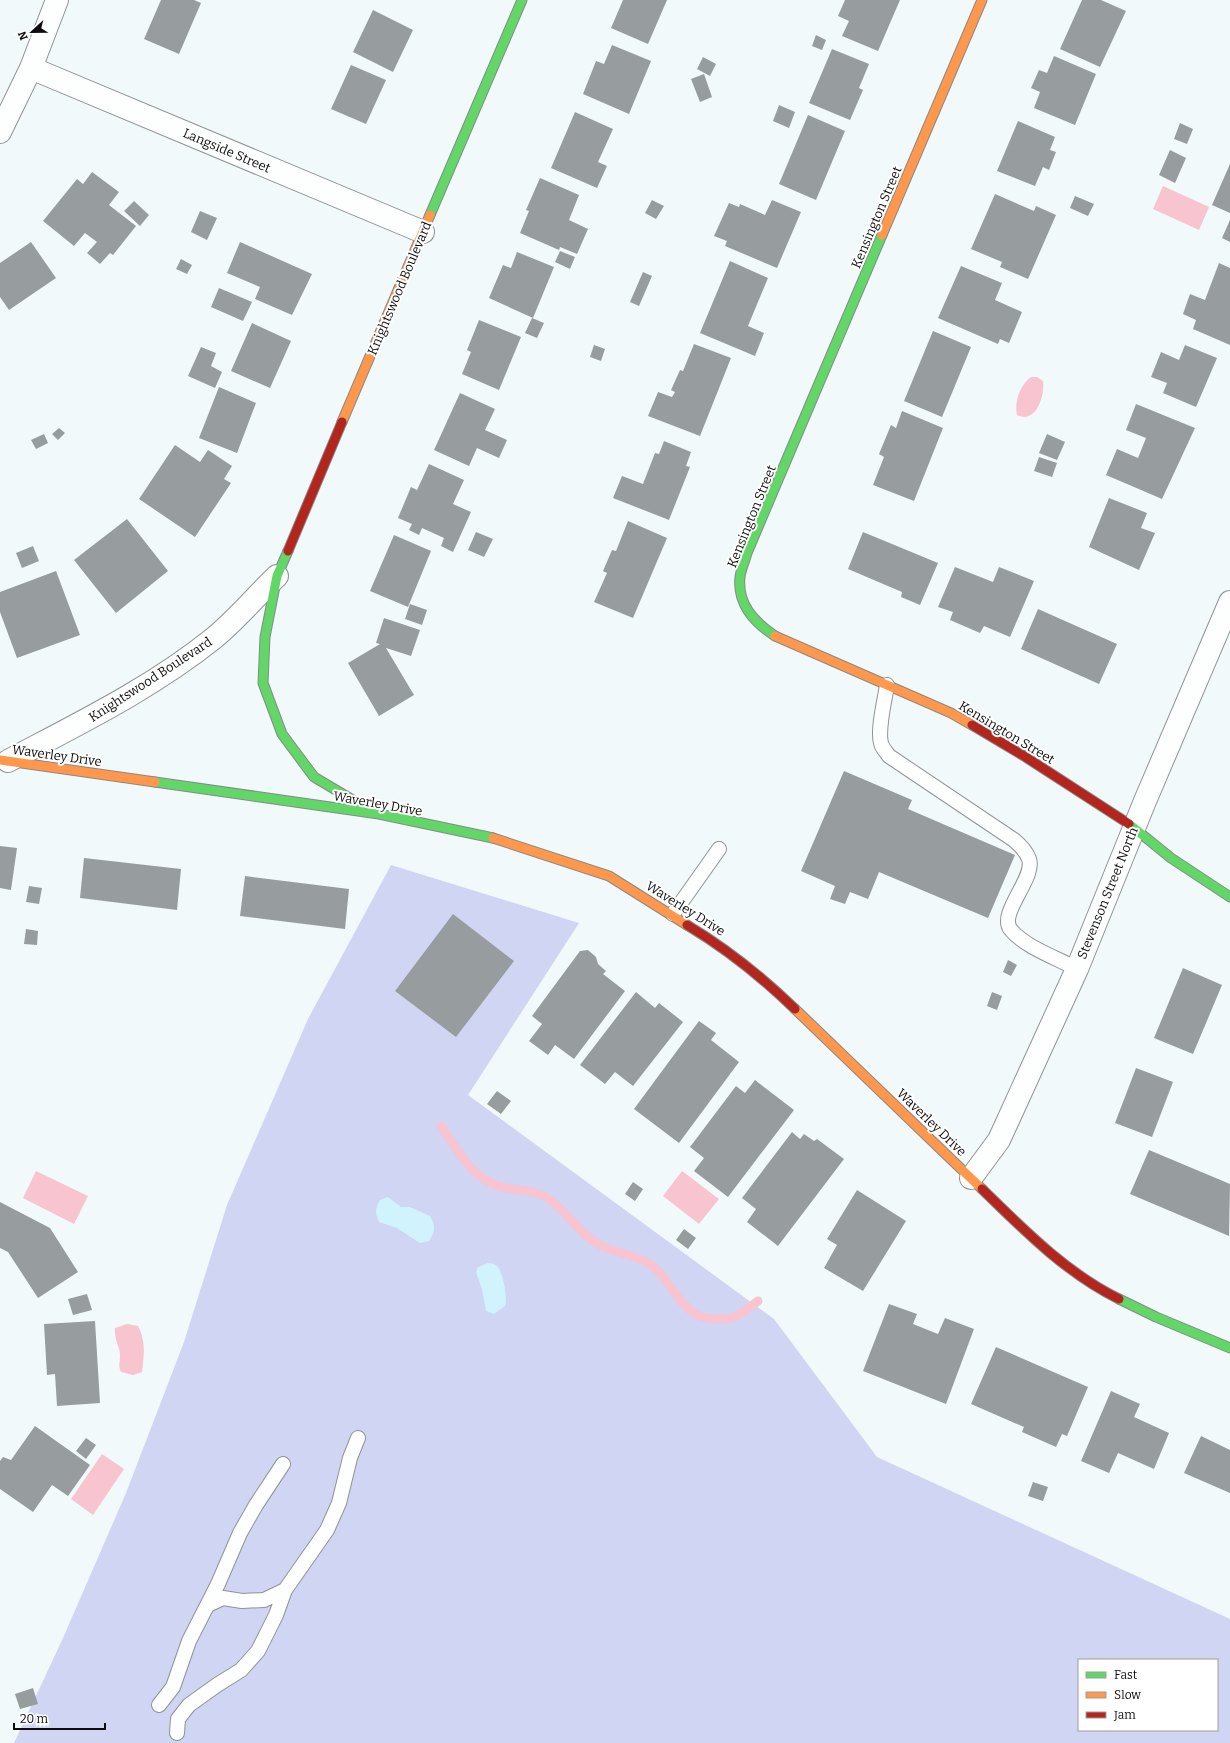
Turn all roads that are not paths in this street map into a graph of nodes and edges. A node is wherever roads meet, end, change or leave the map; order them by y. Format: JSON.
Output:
{"nodes":[{"id":1,"x":58,"y":0,"type":"edge"},
{"id":2,"x":522,"y":0,"type":"edge"},
{"id":3,"x":982,"y":0,"type":"edge"},
{"id":4,"x":31,"y":68,"type":"junction"},
{"id":5,"x":0,"y":132,"type":"edge"},
{"id":6,"x":423,"y":232,"type":"junction"},
{"id":7,"x":277,"y":576,"type":"junction"},
{"id":8,"x":1230,"y":602,"type":"edge"},
{"id":9,"x":887,"y":685,"type":"junction"},
{"id":10,"x":4,"y":761,"type":"edge"},
{"id":11,"x":379,"y":814,"type":"junction"},
{"id":12,"x":1134,"y":827,"type":"junction"},
{"id":13,"x":719,"y":849,"type":"dead end"},
{"id":14,"x":1230,"y":897,"type":"edge"},
{"id":15,"x":673,"y":914,"type":"junction"},
{"id":16,"x":1077,"y":969,"type":"junction"},
{"id":17,"x":971,"y":1178,"type":"junction"},
{"id":18,"x":1230,"y":1348,"type":"edge"},
{"id":19,"x":358,"y":1438,"type":"dead end"},
{"id":20,"x":283,"y":1464,"type":"dead end"},
{"id":21,"x":285,"y":1590,"type":"junction"},
{"id":22,"x":208,"y":1605,"type":"junction"},
{"id":23,"x":159,"y":1705,"type":"dead end"},
{"id":24,"x":176,"y":1733,"type":"dead end"}],
"edges":[{"from":1,"to":4,"type":"street"},
{"from":2,"to":6,"type":"street","name":"Knightswood Boulevard"},
{"from":3,"to":9,"type":"street","name":"Kensington Street"},
{"from":4,"to":5,"type":"street"},
{"from":4,"to":6,"type":"street","name":"Langside Street"},
{"from":6,"to":7,"type":"street","name":"Knightswood Boulevard"},
{"from":7,"to":10,"type":"street","name":"Knightswood Boulevard"},
{"from":7,"to":11,"type":"street","name":"Knightswood Boulevard"},
{"from":8,"to":12,"type":"street","name":"Stevenson Street North"},
{"from":9,"to":12,"type":"street","name":"Kensington Street"},
{"from":9,"to":16,"type":"lane"},
{"from":10,"to":11,"type":"street","name":"Waverley Drive"},
{"from":11,"to":15,"type":"street","name":"Waverley Drive"},
{"from":12,"to":14,"type":"street","name":"Kensington Street"},
{"from":12,"to":16,"type":"street","name":"Stevenson Street North"},
{"from":13,"to":15,"type":"lane"},
{"from":15,"to":17,"type":"street","name":"Waverley Drive"},
{"from":16,"to":17,"type":"street","name":"Stevenson Street North"},
{"from":17,"to":18,"type":"street","name":"Waverley Drive"},
{"from":19,"to":21,"type":"lane"},
{"from":20,"to":22,"type":"lane"},
{"from":21,"to":22,"type":"lane"},
{"from":21,"to":24,"type":"lane"},
{"from":22,"to":23,"type":"lane"}]}
